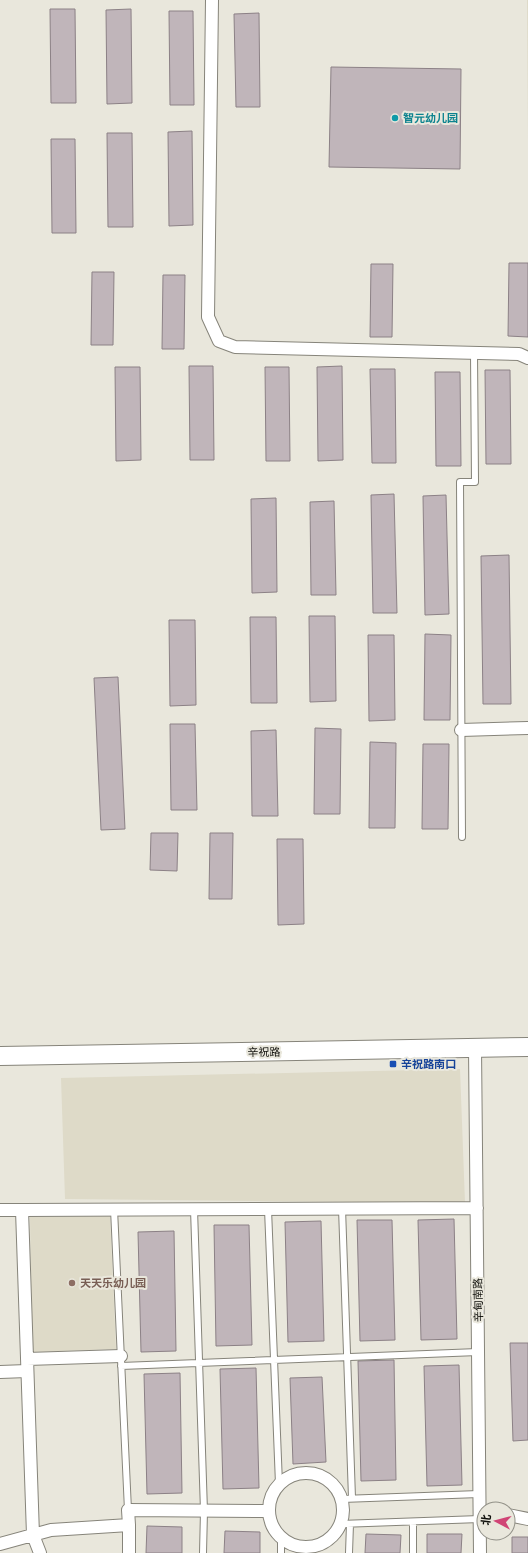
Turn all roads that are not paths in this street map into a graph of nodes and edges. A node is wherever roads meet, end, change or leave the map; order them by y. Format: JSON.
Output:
{"nodes":[{"id":1,"x":212,"y":0,"type":"edge"},
{"id":2,"x":474,"y":353,"type":"junction"},
{"id":3,"x":528,"y":358,"type":"edge"},
{"id":4,"x":528,"y":728,"type":"edge"},
{"id":5,"x":461,"y":730,"type":"junction"},
{"id":6,"x":462,"y":837,"type":"dead end"},
{"id":7,"x":528,"y":1047,"type":"edge"},
{"id":8,"x":475,"y":1048,"type":"junction"},
{"id":9,"x":0,"y":1056,"type":"edge"},
{"id":10,"x":342,"y":1208,"type":"junction"},
{"id":11,"x":477,"y":1208,"type":"junction"},
{"id":12,"x":114,"y":1209,"type":"junction"},
{"id":13,"x":194,"y":1209,"type":"junction"},
{"id":14,"x":268,"y":1209,"type":"junction"},
{"id":15,"x":0,"y":1210,"type":"edge"},
{"id":16,"x":22,"y":1210,"type":"junction"},
{"id":17,"x":478,"y":1352,"type":"junction"},
{"id":18,"x":347,"y":1357,"type":"junction"},
{"id":19,"x":121,"y":1361,"type":"junction"},
{"id":20,"x":199,"y":1363,"type":"junction"},
{"id":21,"x":27,"y":1365,"type":"junction"},
{"id":22,"x":0,"y":1372,"type":"edge"},
{"id":23,"x":279,"y":1484,"type":"junction"},
{"id":24,"x":480,"y":1494,"type":"junction"},
{"id":25,"x":347,"y":1499,"type":"junction"},
{"id":26,"x":480,"y":1501,"type":"edge"},
{"id":27,"x":128,"y":1510,"type":"junction"},
{"id":28,"x":204,"y":1511,"type":"junction"},
{"id":29,"x":269,"y":1511,"type":"junction"},
{"id":30,"x":476,"y":1514,"type":"edge"},
{"id":31,"x":516,"y":1517,"type":"edge"},
{"id":32,"x":528,"y":1519,"type":"edge"},
{"id":33,"x":413,"y":1522,"type":"junction"},
{"id":34,"x":345,"y":1524,"type":"junction"},
{"id":35,"x":129,"y":1525,"type":"junction"},
{"id":36,"x":33,"y":1535,"type":"junction"},
{"id":37,"x":281,"y":1537,"type":"junction"},
{"id":38,"x":480,"y":1541,"type":"edge"},
{"id":39,"x":0,"y":1544,"type":"edge"},
{"id":40,"x":40,"y":1553,"type":"edge"},
{"id":41,"x":129,"y":1553,"type":"edge"},
{"id":42,"x":203,"y":1553,"type":"edge"},
{"id":43,"x":281,"y":1553,"type":"edge"},
{"id":44,"x":349,"y":1553,"type":"edge"},
{"id":45,"x":413,"y":1553,"type":"edge"},
{"id":46,"x":480,"y":1553,"type":"edge"}],
"edges":[{"from":1,"to":2,"type":"street"},
{"from":2,"to":3,"type":"street"},
{"from":2,"to":5,"type":"lane"},
{"from":4,"to":5,"type":"street"},
{"from":5,"to":6,"type":"lane"},
{"from":7,"to":8,"type":"main road","name":"辛祝路"},
{"from":8,"to":9,"type":"main road","name":"辛祝路"},
{"from":8,"to":11,"type":"street","name":"辛甸南路"},
{"from":10,"to":11,"type":"street"},
{"from":10,"to":14,"type":"street"},
{"from":10,"to":18,"type":"lane"},
{"from":11,"to":17,"type":"street","name":"辛甸南路"},
{"from":12,"to":13,"type":"street"},
{"from":12,"to":16,"type":"street"},
{"from":12,"to":19,"type":"lane"},
{"from":13,"to":14,"type":"street"},
{"from":13,"to":20,"type":"lane"},
{"from":14,"to":23,"type":"lane"},
{"from":15,"to":16,"type":"street"},
{"from":16,"to":21,"type":"street"},
{"from":17,"to":18,"type":"lane"},
{"from":17,"to":24,"type":"street","name":"辛甸南路"},
{"from":18,"to":20,"type":"lane"},
{"from":18,"to":25,"type":"lane"},
{"from":19,"to":20,"type":"lane"},
{"from":19,"to":21,"type":"street"},
{"from":19,"to":27,"type":"lane"},
{"from":20,"to":28,"type":"lane"},
{"from":21,"to":22,"type":"street"},
{"from":21,"to":36,"type":"street"},
{"from":23,"to":25,"type":"street"},
{"from":23,"to":29,"type":"street"},
{"from":24,"to":25,"type":"lane"},
{"from":24,"to":26,"type":"street","name":"辛甸南路"},
{"from":25,"to":34,"type":"street"},
{"from":27,"to":28,"type":"street"},
{"from":27,"to":35,"type":"street"},
{"from":28,"to":29,"type":"street"},
{"from":28,"to":42,"type":"lane"},
{"from":29,"to":37,"type":"street"},
{"from":30,"to":33,"type":"lane"},
{"from":31,"to":32,"type":"street"},
{"from":33,"to":34,"type":"lane"},
{"from":33,"to":45,"type":"lane"},
{"from":34,"to":37,"type":"street"},
{"from":34,"to":44,"type":"lane"},
{"from":35,"to":36,"type":"street"},
{"from":35,"to":41,"type":"street"},
{"from":36,"to":39,"type":"street"},
{"from":36,"to":40,"type":"street"},
{"from":37,"to":43,"type":"lane"},
{"from":38,"to":46,"type":"street","name":"辛甸南路"}]}
